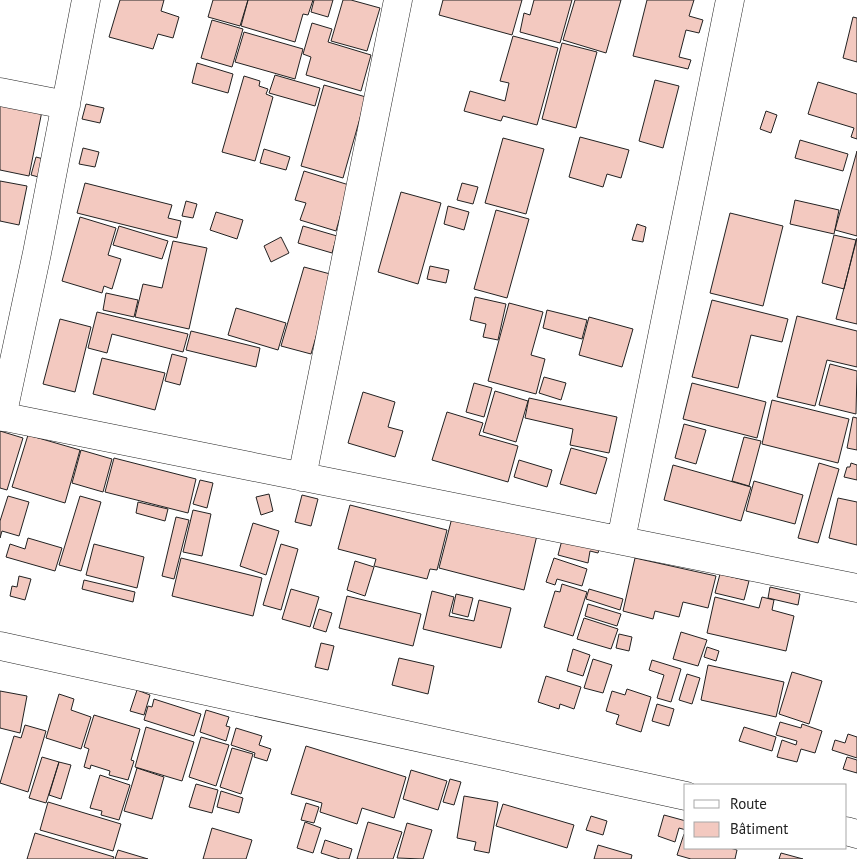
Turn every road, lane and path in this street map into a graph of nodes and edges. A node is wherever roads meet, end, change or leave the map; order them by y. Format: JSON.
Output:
{"nodes":[{"id":1,"x":86,"y":0,"type":"edge"},
{"id":2,"x":398,"y":0,"type":"edge"},
{"id":3,"x":730,"y":0,"type":"edge"},
{"id":4,"x":0,"y":92,"type":"edge"},
{"id":5,"x":66,"y":105,"type":"junction"},
{"id":6,"x":1,"y":417,"type":"edge"},
{"id":7,"x":302,"y":477,"type":"junction"},
{"id":8,"x":621,"y":540,"type":"junction"},
{"id":9,"x":857,"y":588,"type":"edge"},
{"id":10,"x":0,"y":646,"type":"edge"},
{"id":11,"x":684,"y":796,"type":"edge"}],
"edges":[{"from":1,"to":5,"type":"street"},
{"from":2,"to":7,"type":"street"},
{"from":3,"to":8,"type":"street"},
{"from":4,"to":5,"type":"street"},
{"from":5,"to":6,"type":"street"},
{"from":6,"to":7,"type":"street"},
{"from":7,"to":8,"type":"street"},
{"from":8,"to":9,"type":"street"},
{"from":10,"to":11,"type":"street"}]}
